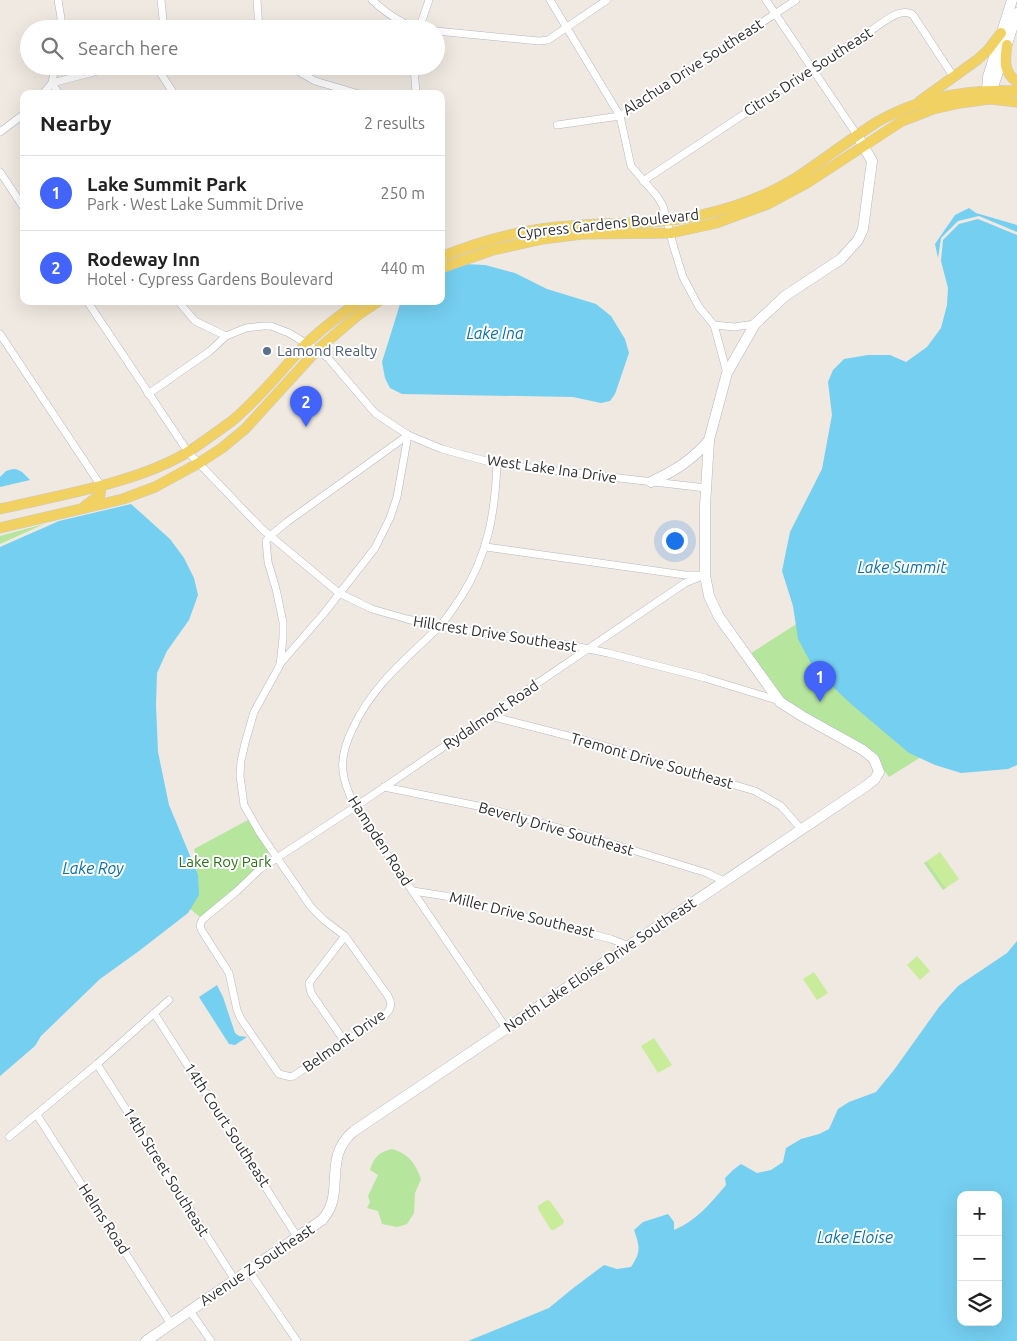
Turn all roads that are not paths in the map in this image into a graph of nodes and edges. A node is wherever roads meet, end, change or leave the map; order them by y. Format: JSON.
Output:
{"nodes":[{"id":1,"x":58,"y":0,"type":"edge"},
{"id":2,"x":161,"y":0,"type":"edge"},
{"id":3,"x":256,"y":0,"type":"edge"},
{"id":4,"x":372,"y":0,"type":"edge"},
{"id":5,"x":429,"y":0,"type":"edge"},
{"id":6,"x":550,"y":0,"type":"edge"},
{"id":7,"x":608,"y":0,"type":"edge"},
{"id":8,"x":766,"y":0,"type":"edge"},
{"id":9,"x":1012,"y":0,"type":"edge"},
{"id":10,"x":793,"y":1,"type":"edge"},
{"id":11,"x":1017,"y":13,"type":"edge"},
{"id":12,"x":774,"y":14,"type":"junction"},
{"id":13,"x":61,"y":20,"type":"edge"},
{"id":14,"x":163,"y":20,"type":"edge"},
{"id":15,"x":259,"y":20,"type":"edge"},
{"id":16,"x":401,"y":20,"type":"edge"},
{"id":17,"x":422,"y":20,"type":"edge"},
{"id":18,"x":566,"y":28,"type":"junction"},
{"id":19,"x":445,"y":32,"type":"edge"},
{"id":20,"x":1001,"y":33,"type":"junction"},
{"id":21,"x":1007,"y":45,"type":"junction"},
{"id":22,"x":812,"y":70,"type":"junction"},
{"id":23,"x":53,"y":75,"type":"edge"},
{"id":24,"x":83,"y":75,"type":"edge"},
{"id":25,"x":162,"y":75,"type":"edge"},
{"id":26,"x":305,"y":75,"type":"edge"},
{"id":27,"x":415,"y":75,"type":"edge"},
{"id":28,"x":953,"y":76,"type":"junction"},
{"id":29,"x":1017,"y":82,"type":"edge"},
{"id":30,"x":52,"y":83,"type":"junction"},
{"id":31,"x":46,"y":90,"type":"edge"},
{"id":32,"x":56,"y":90,"type":"edge"},
{"id":33,"x":171,"y":90,"type":"edge"},
{"id":34,"x":345,"y":90,"type":"edge"},
{"id":35,"x":416,"y":90,"type":"edge"},
{"id":36,"x":1017,"y":91,"type":"edge"},
{"id":37,"x":990,"y":93,"type":"junction"},
{"id":38,"x":1017,"y":102,"type":"edge"},
{"id":39,"x":917,"y":103,"type":"junction"},
{"id":40,"x":620,"y":116,"type":"junction"},
{"id":41,"x":20,"y":117,"type":"edge"},
{"id":42,"x":556,"y":125,"type":"dead end"},
{"id":43,"x":0,"y":132,"type":"edge"},
{"id":44,"x":857,"y":135,"type":"junction"},
{"id":45,"x":863,"y":145,"type":"junction"},
{"id":46,"x":0,"y":172,"type":"edge"},
{"id":47,"x":644,"y":181,"type":"junction"},
{"id":48,"x":20,"y":202,"type":"edge"},
{"id":49,"x":667,"y":220,"type":"junction"},
{"id":50,"x":671,"y":232,"type":"junction"},
{"id":51,"x":491,"y":245,"type":"junction"},
{"id":52,"x":445,"y":255,"type":"edge"},
{"id":53,"x":445,"y":266,"type":"edge"},
{"id":54,"x":90,"y":305,"type":"edge"},
{"id":55,"x":181,"y":305,"type":"edge"},
{"id":56,"x":354,"y":305,"type":"edge"},
{"id":57,"x":374,"y":305,"type":"edge"},
{"id":58,"x":755,"y":324,"type":"junction"},
{"id":59,"x":714,"y":325,"type":"junction"},
{"id":60,"x":0,"y":334,"type":"edge"},
{"id":61,"x":226,"y":336,"type":"junction"},
{"id":62,"x":307,"y":343,"type":"junction"},
{"id":63,"x":317,"y":350,"type":"junction"},
{"id":64,"x":727,"y":373,"type":"junction"},
{"id":65,"x":148,"y":394,"type":"junction"},
{"id":66,"x":408,"y":436,"type":"junction"},
{"id":67,"x":709,"y":440,"type":"junction"},
{"id":68,"x":188,"y":452,"type":"junction"},
{"id":69,"x":199,"y":463,"type":"junction"},
{"id":70,"x":497,"y":464,"type":"junction"},
{"id":71,"x":651,"y":482,"type":"junction"},
{"id":72,"x":101,"y":486,"type":"junction"},
{"id":73,"x":706,"y":488,"type":"junction"},
{"id":74,"x":0,"y":509,"type":"edge"},
{"id":75,"x":68,"y":514,"type":"junction"},
{"id":76,"x":0,"y":528,"type":"edge"},
{"id":77,"x":270,"y":536,"type":"junction"},
{"id":78,"x":486,"y":547,"type":"junction"},
{"id":79,"x":704,"y":575,"type":"junction"},
{"id":80,"x":339,"y":593,"type":"junction"},
{"id":81,"x":439,"y":627,"type":"junction"},
{"id":82,"x":588,"y":649,"type":"junction"},
{"id":83,"x":280,"y":665,"type":"junction"},
{"id":84,"x":780,"y":702,"type":"junction"},
{"id":85,"x":490,"y":716,"type":"junction"},
{"id":86,"x":384,"y":787,"type":"junction"},
{"id":87,"x":356,"y":807,"type":"junction"},
{"id":88,"x":801,"y":829,"type":"junction"},
{"id":89,"x":277,"y":857,"type":"junction"},
{"id":90,"x":724,"y":882,"type":"junction"},
{"id":91,"x":413,"y":891,"type":"junction"},
{"id":92,"x":222,"y":904,"type":"joint"},
{"id":93,"x":345,"y":936,"type":"junction"},
{"id":94,"x":629,"y":946,"type":"junction"},
{"id":95,"x":169,"y":1000,"type":"dead end"},
{"id":96,"x":154,"y":1013,"type":"junction"},
{"id":97,"x":506,"y":1028,"type":"junction"},
{"id":98,"x":345,"y":1042,"type":"junction"},
{"id":99,"x":97,"y":1064,"type":"junction"},
{"id":100,"x":37,"y":1115,"type":"junction"},
{"id":101,"x":9,"y":1137,"type":"dead end"},
{"id":102,"x":335,"y":1168,"type":"joint"},
{"id":103,"x":298,"y":1238,"type":"junction"},
{"id":104,"x":249,"y":1271,"type":"junction"},
{"id":105,"x":235,"y":1280,"type":"junction"},
{"id":106,"x":190,"y":1311,"type":"junction"},
{"id":107,"x":171,"y":1324,"type":"junction"},
{"id":108,"x":146,"y":1341,"type":"edge"},
{"id":109,"x":211,"y":1341,"type":"edge"},
{"id":110,"x":297,"y":1341,"type":"edge"}],
"edges":[{"from":1,"to":13,"type":"street"},
{"from":2,"to":14,"type":"street"},
{"from":3,"to":15,"type":"street"},
{"from":4,"to":16,"type":"street"},
{"from":5,"to":17,"type":"street"},
{"from":6,"to":18,"type":"street"},
{"from":7,"to":18,"type":"street"},
{"from":8,"to":12,"type":"street"},
{"from":9,"to":20,"type":"street"},
{"from":10,"to":12,"type":"street","name":"Alachua Drive Southeast"},
{"from":11,"to":21,"type":"street"},
{"from":12,"to":22,"type":"street"},
{"from":12,"to":40,"type":"street","name":"Alachua Drive Southeast"},
{"from":18,"to":19,"type":"street"},
{"from":18,"to":40,"type":"street"},
{"from":20,"to":28,"type":"main road"},
{"from":20,"to":37,"type":"street"},
{"from":21,"to":29,"type":"main road"},
{"from":21,"to":37,"type":"street"},
{"from":22,"to":28,"type":"street","name":"Citrus Drive Southeast"},
{"from":22,"to":44,"type":"street"},
{"from":22,"to":47,"type":"street","name":"Citrus Drive Southeast"},
{"from":23,"to":30,"type":"street"},
{"from":24,"to":30,"type":"street"},
{"from":25,"to":33,"type":"street"},
{"from":26,"to":34,"type":"street"},
{"from":27,"to":35,"type":"street"},
{"from":28,"to":39,"type":"main road"},
{"from":30,"to":31,"type":"street"},
{"from":30,"to":32,"type":"street"},
{"from":36,"to":37,"type":"main road","name":"Cypress Gardens Boulevard"},
{"from":37,"to":38,"type":"main road","name":"Cypress Gardens Boulevard"},
{"from":37,"to":39,"type":"main road","name":"Cypress Gardens Boulevard"},
{"from":37,"to":45,"type":"main road","name":"Cypress Gardens Boulevard"},
{"from":39,"to":44,"type":"main road","name":"Cypress Gardens Boulevard"},
{"from":40,"to":42,"type":"street","name":"Alachua Drive Southeast"},
{"from":40,"to":47,"type":"street"},
{"from":41,"to":43,"type":"street"},
{"from":44,"to":45,"type":"street"},
{"from":44,"to":49,"type":"main road","name":"Cypress Gardens Boulevard"},
{"from":45,"to":50,"type":"main road","name":"Cypress Gardens Boulevard"},
{"from":45,"to":58,"type":"street"},
{"from":46,"to":48,"type":"street"},
{"from":47,"to":49,"type":"street"},
{"from":49,"to":50,"type":"street"},
{"from":49,"to":51,"type":"main road","name":"Cypress Gardens Boulevard"},
{"from":50,"to":51,"type":"main road","name":"Cypress Gardens Boulevard"},
{"from":50,"to":59,"type":"street"},
{"from":51,"to":52,"type":"main road","name":"Cypress Gardens Boulevard"},
{"from":51,"to":53,"type":"main road","name":"Cypress Gardens Boulevard"},
{"from":54,"to":65,"type":"street","name":"Hillcrest Drive Southeast"},
{"from":55,"to":61,"type":"street"},
{"from":56,"to":62,"type":"main road"},
{"from":57,"to":63,"type":"main road"},
{"from":58,"to":59,"type":"street"},
{"from":58,"to":64,"type":"street"},
{"from":59,"to":64,"type":"street"},
{"from":60,"to":72,"type":"street"},
{"from":61,"to":62,"type":"street","name":"West Lake Ina Drive"},
{"from":61,"to":65,"type":"street"},
{"from":62,"to":63,"type":"street","name":"West Lake Ina Drive"},
{"from":62,"to":68,"type":"main road"},
{"from":63,"to":66,"type":"street","name":"West Lake Ina Drive"},
{"from":63,"to":69,"type":"main road"},
{"from":64,"to":67,"type":"street"},
{"from":65,"to":68,"type":"street","name":"Hillcrest Drive Southeast"},
{"from":66,"to":70,"type":"street","name":"West Lake Ina Drive"},
{"from":66,"to":77,"type":"street"},
{"from":66,"to":80,"type":"street","name":"Belmont Drive"},
{"from":67,"to":71,"type":"street"},
{"from":67,"to":73,"type":"street"},
{"from":68,"to":69,"type":"street","name":"Hillcrest Drive Southeast"},
{"from":68,"to":72,"type":"main road"},
{"from":69,"to":75,"type":"main road"},
{"from":69,"to":77,"type":"street","name":"Hillcrest Drive Southeast"},
{"from":70,"to":71,"type":"street","name":"West Lake Ina Drive"},
{"from":70,"to":78,"type":"street","name":"Hampden Road"},
{"from":71,"to":73,"type":"street","name":"West Lake Ina Drive"},
{"from":72,"to":74,"type":"main road"},
{"from":72,"to":75,"type":"main road"},
{"from":73,"to":79,"type":"street"},
{"from":75,"to":76,"type":"main road"},
{"from":77,"to":80,"type":"street","name":"Hillcrest Drive Southeast"},
{"from":77,"to":83,"type":"street"},
{"from":78,"to":79,"type":"street"},
{"from":78,"to":81,"type":"street","name":"Hampden Road"},
{"from":79,"to":82,"type":"street","name":"Rydalmont Road"},
{"from":79,"to":84,"type":"street"},
{"from":80,"to":81,"type":"street","name":"Hillcrest Drive Southeast"},
{"from":80,"to":83,"type":"street","name":"Belmont Drive"},
{"from":81,"to":82,"type":"street","name":"Hillcrest Drive Southeast"},
{"from":81,"to":87,"type":"street","name":"Hampden Road"},
{"from":82,"to":84,"type":"street","name":"Hillcrest Drive Southeast"},
{"from":82,"to":85,"type":"street","name":"Rydalmont Road"},
{"from":83,"to":89,"type":"street","name":"Belmont Drive"},
{"from":84,"to":88,"type":"street","name":"North Lake Eloise Drive Southeast"},
{"from":85,"to":86,"type":"street","name":"Rydalmont Road"},
{"from":85,"to":88,"type":"street","name":"Tremont Drive Southeast"},
{"from":86,"to":87,"type":"street","name":"Rydalmont Road"},
{"from":86,"to":90,"type":"street","name":"Beverly Drive Southeast"},
{"from":87,"to":89,"type":"street","name":"Rydalmont Road"},
{"from":87,"to":91,"type":"street","name":"Hampden Road"},
{"from":88,"to":90,"type":"street","name":"North Lake Eloise Drive Southeast"},
{"from":89,"to":92,"type":"street","name":"Rydalmont Road"},
{"from":89,"to":93,"type":"street","name":"Belmont Drive"},
{"from":90,"to":94,"type":"street","name":"North Lake Eloise Drive Southeast"},
{"from":91,"to":94,"type":"street","name":"Miller Drive Southeast"},
{"from":91,"to":97,"type":"street","name":"Hampden Road"},
{"from":92,"to":98,"type":"street","name":"Belmont Drive"},
{"from":93,"to":98,"type":"street"},
{"from":93,"to":98,"type":"street","name":"Belmont Drive"},
{"from":94,"to":97,"type":"street","name":"North Lake Eloise Drive Southeast"},
{"from":95,"to":96,"type":"street"},
{"from":96,"to":99,"type":"street"},
{"from":96,"to":103,"type":"street","name":"14th Court Southeast"},
{"from":97,"to":102,"type":"street","name":"North Lake Eloise Drive Southeast"},
{"from":99,"to":100,"type":"street"},
{"from":99,"to":105,"type":"street","name":"14th Street Southeast"},
{"from":100,"to":101,"type":"street"},
{"from":100,"to":107,"type":"street","name":"Helms Road"},
{"from":102,"to":103,"type":"street","name":"Avenue Z Southeast"},
{"from":103,"to":104,"type":"street","name":"Avenue Z Southeast"},
{"from":104,"to":105,"type":"street","name":"Avenue Z Southeast"},
{"from":104,"to":110,"type":"street"},
{"from":105,"to":106,"type":"street","name":"Avenue Z Southeast"},
{"from":106,"to":107,"type":"street","name":"Avenue Z Southeast"},
{"from":106,"to":109,"type":"street"},
{"from":107,"to":108,"type":"street","name":"Avenue Z Southeast"}]}
